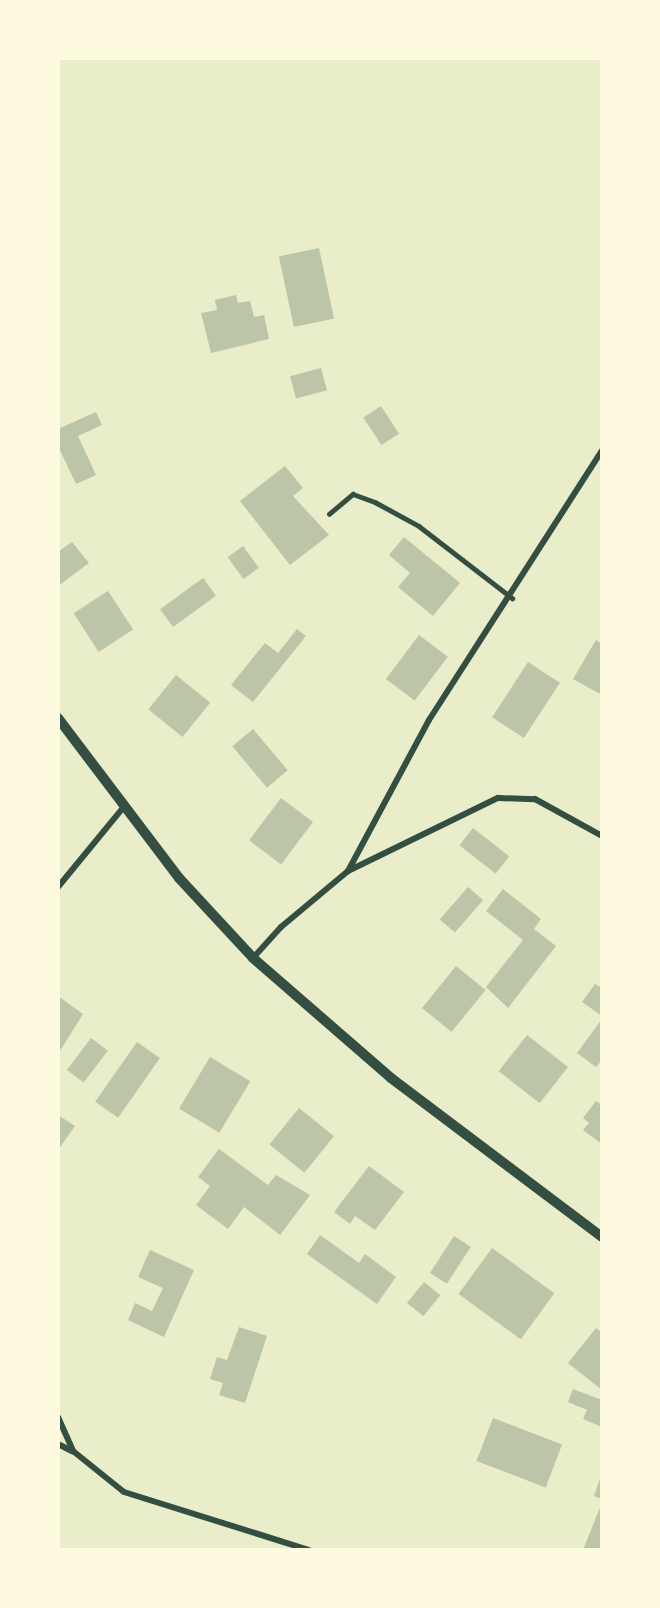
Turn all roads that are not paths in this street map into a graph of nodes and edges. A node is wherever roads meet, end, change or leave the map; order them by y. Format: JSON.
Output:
{"nodes":[{"id":1,"x":602,"y":451,"type":"edge"},
{"id":2,"x":328,"y":514,"type":"dead end"},
{"id":3,"x":512,"y":598,"type":"junction"},
{"id":4,"x":58,"y":718,"type":"edge"},
{"id":5,"x":123,"y":808,"type":"junction"},
{"id":6,"x":602,"y":836,"type":"edge"},
{"id":7,"x":348,"y":871,"type":"junction"},
{"id":8,"x":58,"y":888,"type":"edge"},
{"id":9,"x":253,"y":958,"type":"junction"},
{"id":10,"x":602,"y":1237,"type":"edge"},
{"id":11,"x":58,"y":1417,"type":"edge"},
{"id":12,"x":58,"y":1444,"type":"edge"},
{"id":13,"x":73,"y":1451,"type":"junction"},
{"id":14,"x":309,"y":1550,"type":"edge"}],
"edges":[{"from":1,"to":3,"type":"street"},
{"from":2,"to":3,"type":"lane"},
{"from":3,"to":7,"type":"street"},
{"from":4,"to":5,"type":"street"},
{"from":5,"to":8,"type":"street"},
{"from":5,"to":9,"type":"street"},
{"from":6,"to":7,"type":"street"},
{"from":7,"to":9,"type":"street"},
{"from":9,"to":10,"type":"street"},
{"from":11,"to":13,"type":"street"},
{"from":12,"to":13,"type":"street"},
{"from":13,"to":14,"type":"street"}]}
